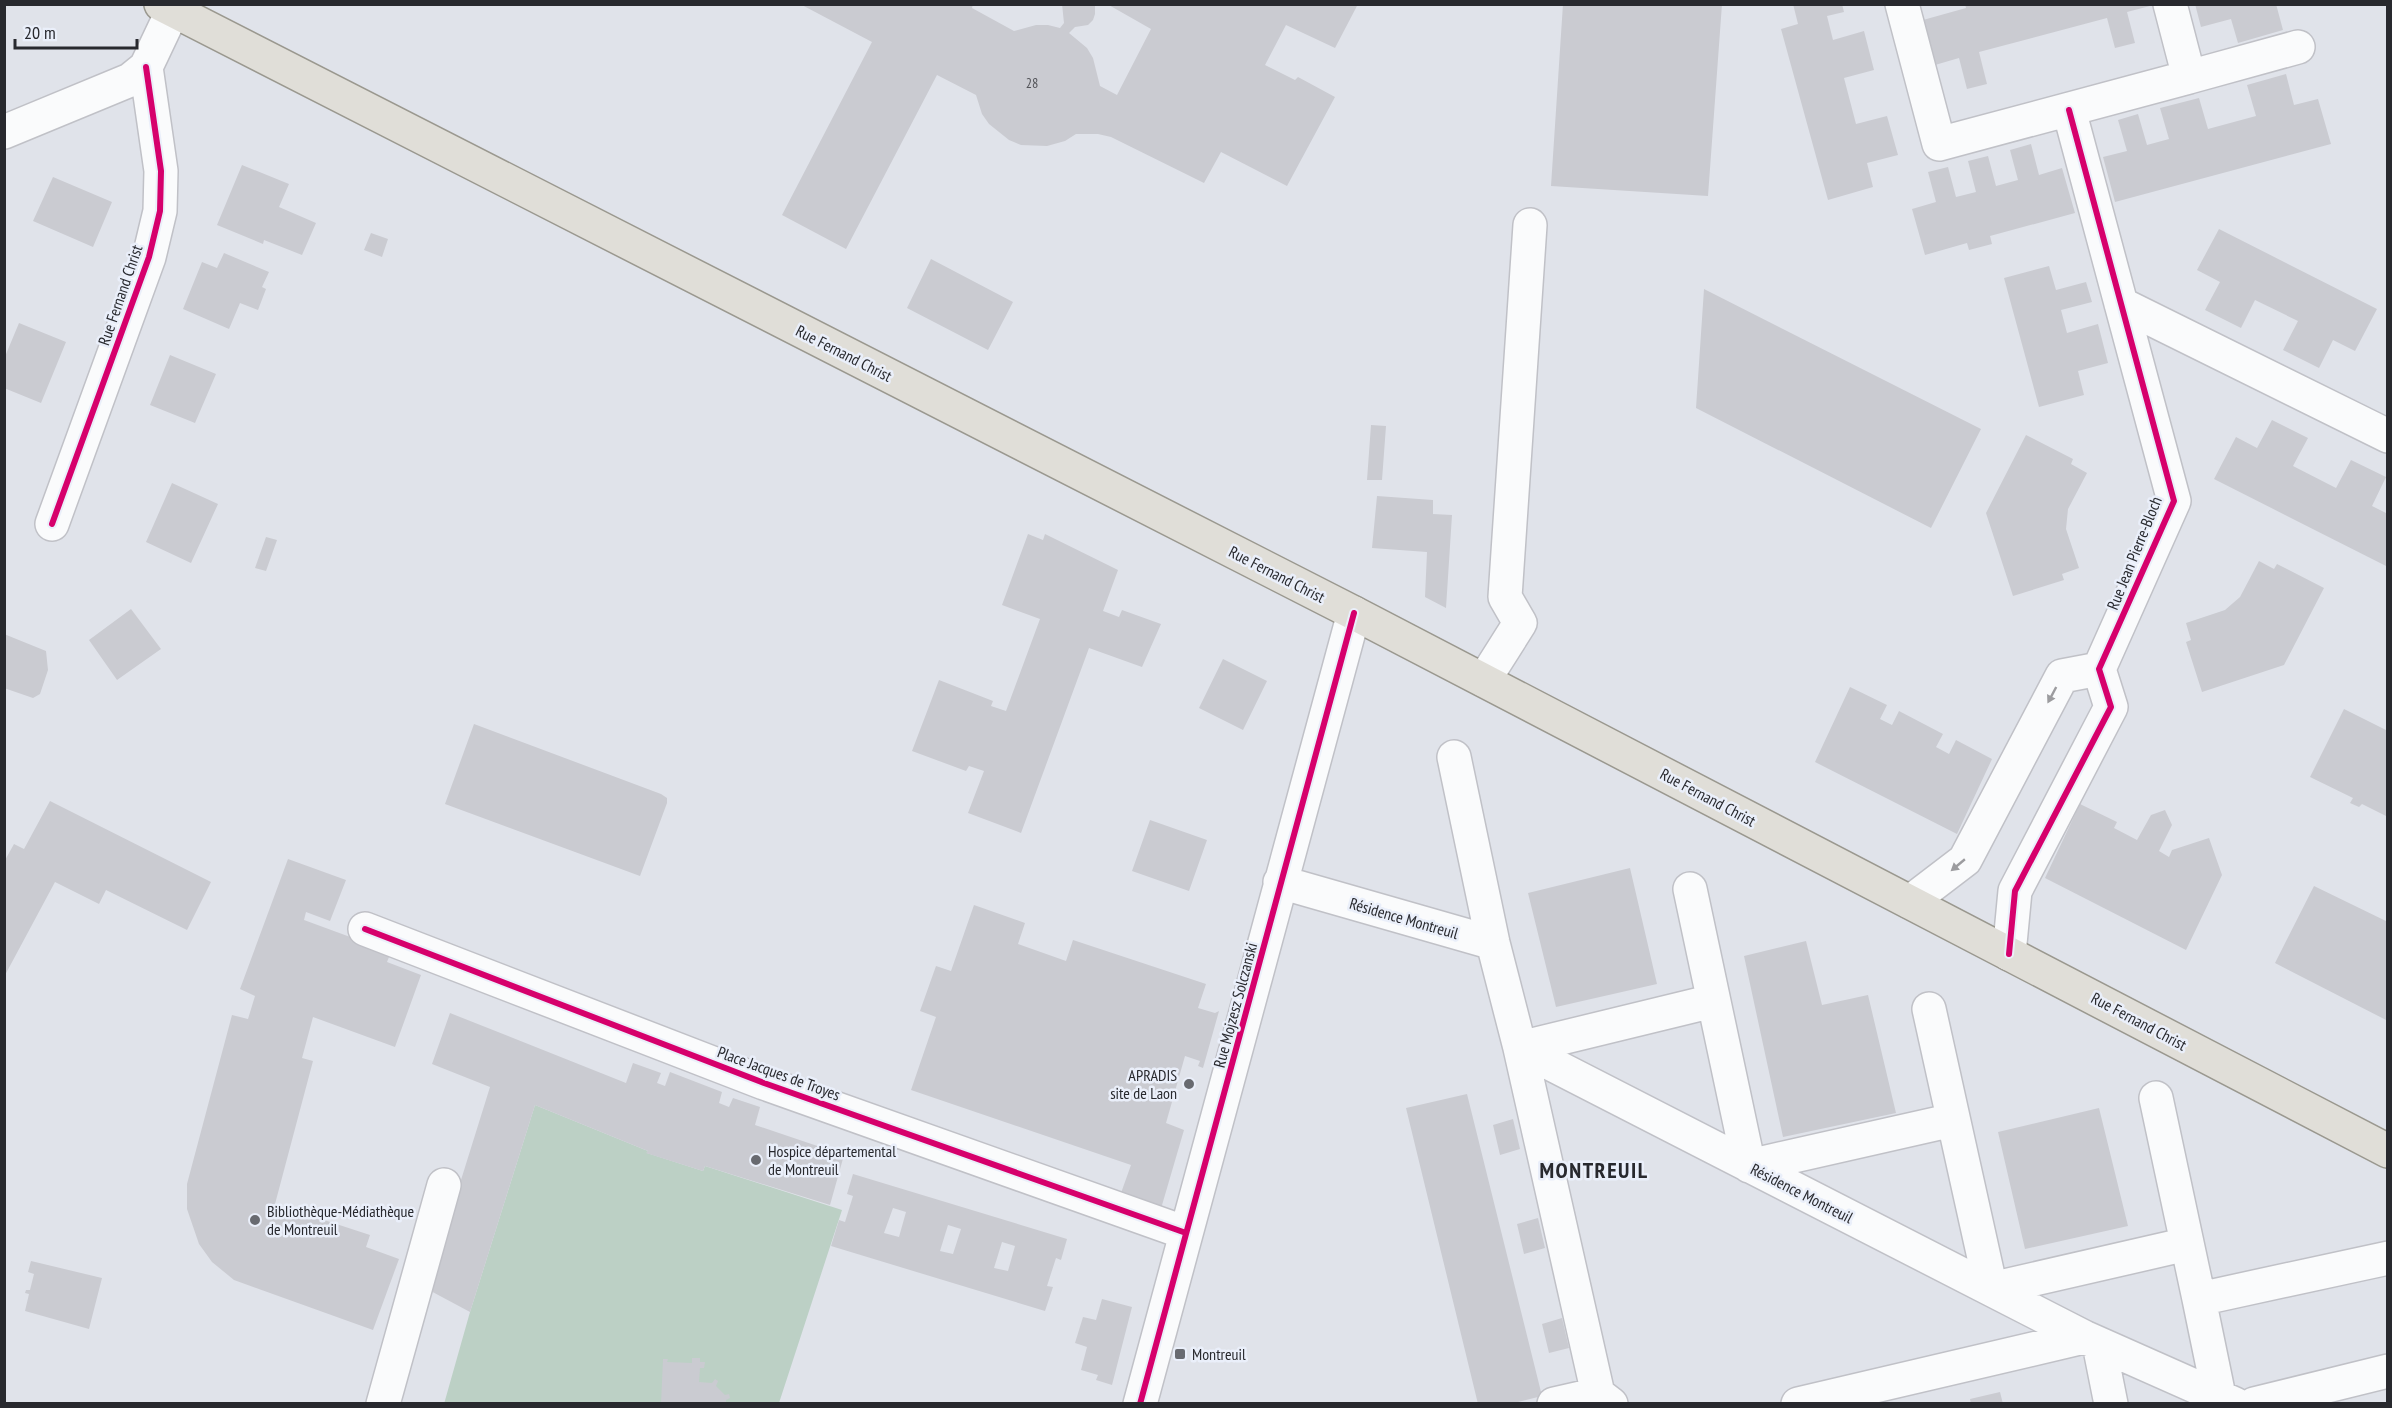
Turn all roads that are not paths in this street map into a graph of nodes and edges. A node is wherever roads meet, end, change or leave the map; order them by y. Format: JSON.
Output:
{"nodes":[{"id":1,"x":1902,"y":4,"type":"edge"},
{"id":2,"x":2170,"y":4,"type":"edge"},
{"id":3,"x":167,"y":7,"type":"edge"},
{"id":4,"x":2298,"y":47,"type":"dead end"},
{"id":5,"x":146,"y":67,"type":"junction"},
{"id":6,"x":2190,"y":77,"type":"junction"},
{"id":7,"x":2069,"y":110,"type":"junction"},
{"id":8,"x":4,"y":132,"type":"edge"},
{"id":9,"x":1530,"y":225,"type":"dead end"},
{"id":10,"x":2121,"y":304,"type":"junction"},
{"id":11,"x":2388,"y":436,"type":"edge"},
{"id":12,"x":52,"y":524,"type":"dead end"},
{"id":13,"x":1354,"y":613,"type":"junction"},
{"id":14,"x":2099,"y":669,"type":"junction"},
{"id":15,"x":1484,"y":680,"type":"junction"},
{"id":16,"x":1454,"y":757,"type":"dead end"},
{"id":17,"x":1280,"y":882,"type":"junction"},
{"id":18,"x":1690,"y":889,"type":"dead end"},
{"id":19,"x":1910,"y":902,"type":"junction"},
{"id":20,"x":365,"y":929,"type":"dead end"},
{"id":21,"x":1493,"y":943,"type":"junction"},
{"id":22,"x":2009,"y":954,"type":"junction"},
{"id":23,"x":1713,"y":1001,"type":"junction"},
{"id":24,"x":1929,"y":1009,"type":"dead end"},
{"id":25,"x":1520,"y":1048,"type":"junction"},
{"id":26,"x":2156,"y":1098,"type":"dead end"},
{"id":27,"x":1953,"y":1120,"type":"junction"},
{"id":28,"x":2388,"y":1151,"type":"edge"},
{"id":29,"x":1749,"y":1166,"type":"junction"},
{"id":30,"x":444,"y":1185,"type":"dead end"},
{"id":31,"x":1186,"y":1233,"type":"junction"},
{"id":32,"x":2187,"y":1244,"type":"junction"},
{"id":33,"x":2388,"y":1258,"type":"edge"},
{"id":34,"x":1991,"y":1289,"type":"junction"},
{"id":35,"x":2199,"y":1299,"type":"junction"},
{"id":36,"x":2092,"y":1341,"type":"junction"},
{"id":37,"x":2388,"y":1371,"type":"edge"},
{"id":38,"x":1604,"y":1399,"type":"edge"},
{"id":39,"x":2227,"y":1400,"type":"edge"},
{"id":40,"x":383,"y":1404,"type":"edge"},
{"id":41,"x":1140,"y":1404,"type":"edge"},
{"id":42,"x":1554,"y":1404,"type":"edge"},
{"id":43,"x":1798,"y":1404,"type":"edge"},
{"id":44,"x":2111,"y":1404,"type":"edge"},
{"id":45,"x":2254,"y":1404,"type":"edge"}],
"edges":[{"from":1,"to":7,"type":"street"},
{"from":2,"to":6,"type":"street"},
{"from":3,"to":5,"type":"street"},
{"from":3,"to":13,"type":"main road","name":"Rue Fernand Christ"},
{"from":4,"to":6,"type":"street"},
{"from":5,"to":8,"type":"street"},
{"from":5,"to":12,"type":"street","name":"Rue Fernand Christ"},
{"from":6,"to":7,"type":"street"},
{"from":7,"to":10,"type":"street","name":"Rue Jean Pierre-Bloch"},
{"from":9,"to":15,"type":"street"},
{"from":10,"to":11,"type":"street"},
{"from":10,"to":14,"type":"street","name":"Rue Jean Pierre-Bloch"},
{"from":13,"to":15,"type":"main road","name":"Rue Fernand Christ"},
{"from":13,"to":17,"type":"street","name":"Rue Mojzesz Solczanski"},
{"from":14,"to":19,"type":"street","one_way":true},
{"from":14,"to":22,"type":"street"},
{"from":15,"to":19,"type":"main road","name":"Rue Fernand Christ"},
{"from":16,"to":21,"type":"street"},
{"from":17,"to":21,"type":"street","name":"Résidence Montreuil"},
{"from":17,"to":31,"type":"street","name":"Rue Mojzesz Solczanski"},
{"from":18,"to":23,"type":"street"},
{"from":19,"to":22,"type":"main road","name":"Rue Fernand Christ"},
{"from":20,"to":31,"type":"street","name":"Place Jacques de Troyes"},
{"from":21,"to":25,"type":"street"},
{"from":22,"to":28,"type":"main road","name":"Rue Fernand Christ"},
{"from":23,"to":25,"type":"street"},
{"from":23,"to":29,"type":"street"},
{"from":24,"to":27,"type":"street"},
{"from":25,"to":29,"type":"street","name":"Résidence Montreuil"},
{"from":25,"to":38,"type":"street"},
{"from":26,"to":32,"type":"street"},
{"from":27,"to":29,"type":"street"},
{"from":27,"to":34,"type":"street"},
{"from":29,"to":34,"type":"street","name":"Résidence Montreuil"},
{"from":30,"to":40,"type":"street"},
{"from":31,"to":41,"type":"street","name":"Rue Mojzesz Solczanski"},
{"from":32,"to":34,"type":"street"},
{"from":32,"to":35,"type":"street"},
{"from":33,"to":35,"type":"street"},
{"from":34,"to":36,"type":"street","name":"Résidence Montreuil"},
{"from":35,"to":39,"type":"street"},
{"from":36,"to":39,"type":"street","name":"Résidence Montreuil"},
{"from":36,"to":43,"type":"street"},
{"from":36,"to":44,"type":"street"},
{"from":37,"to":45,"type":"street"},
{"from":38,"to":42,"type":"street"}]}
